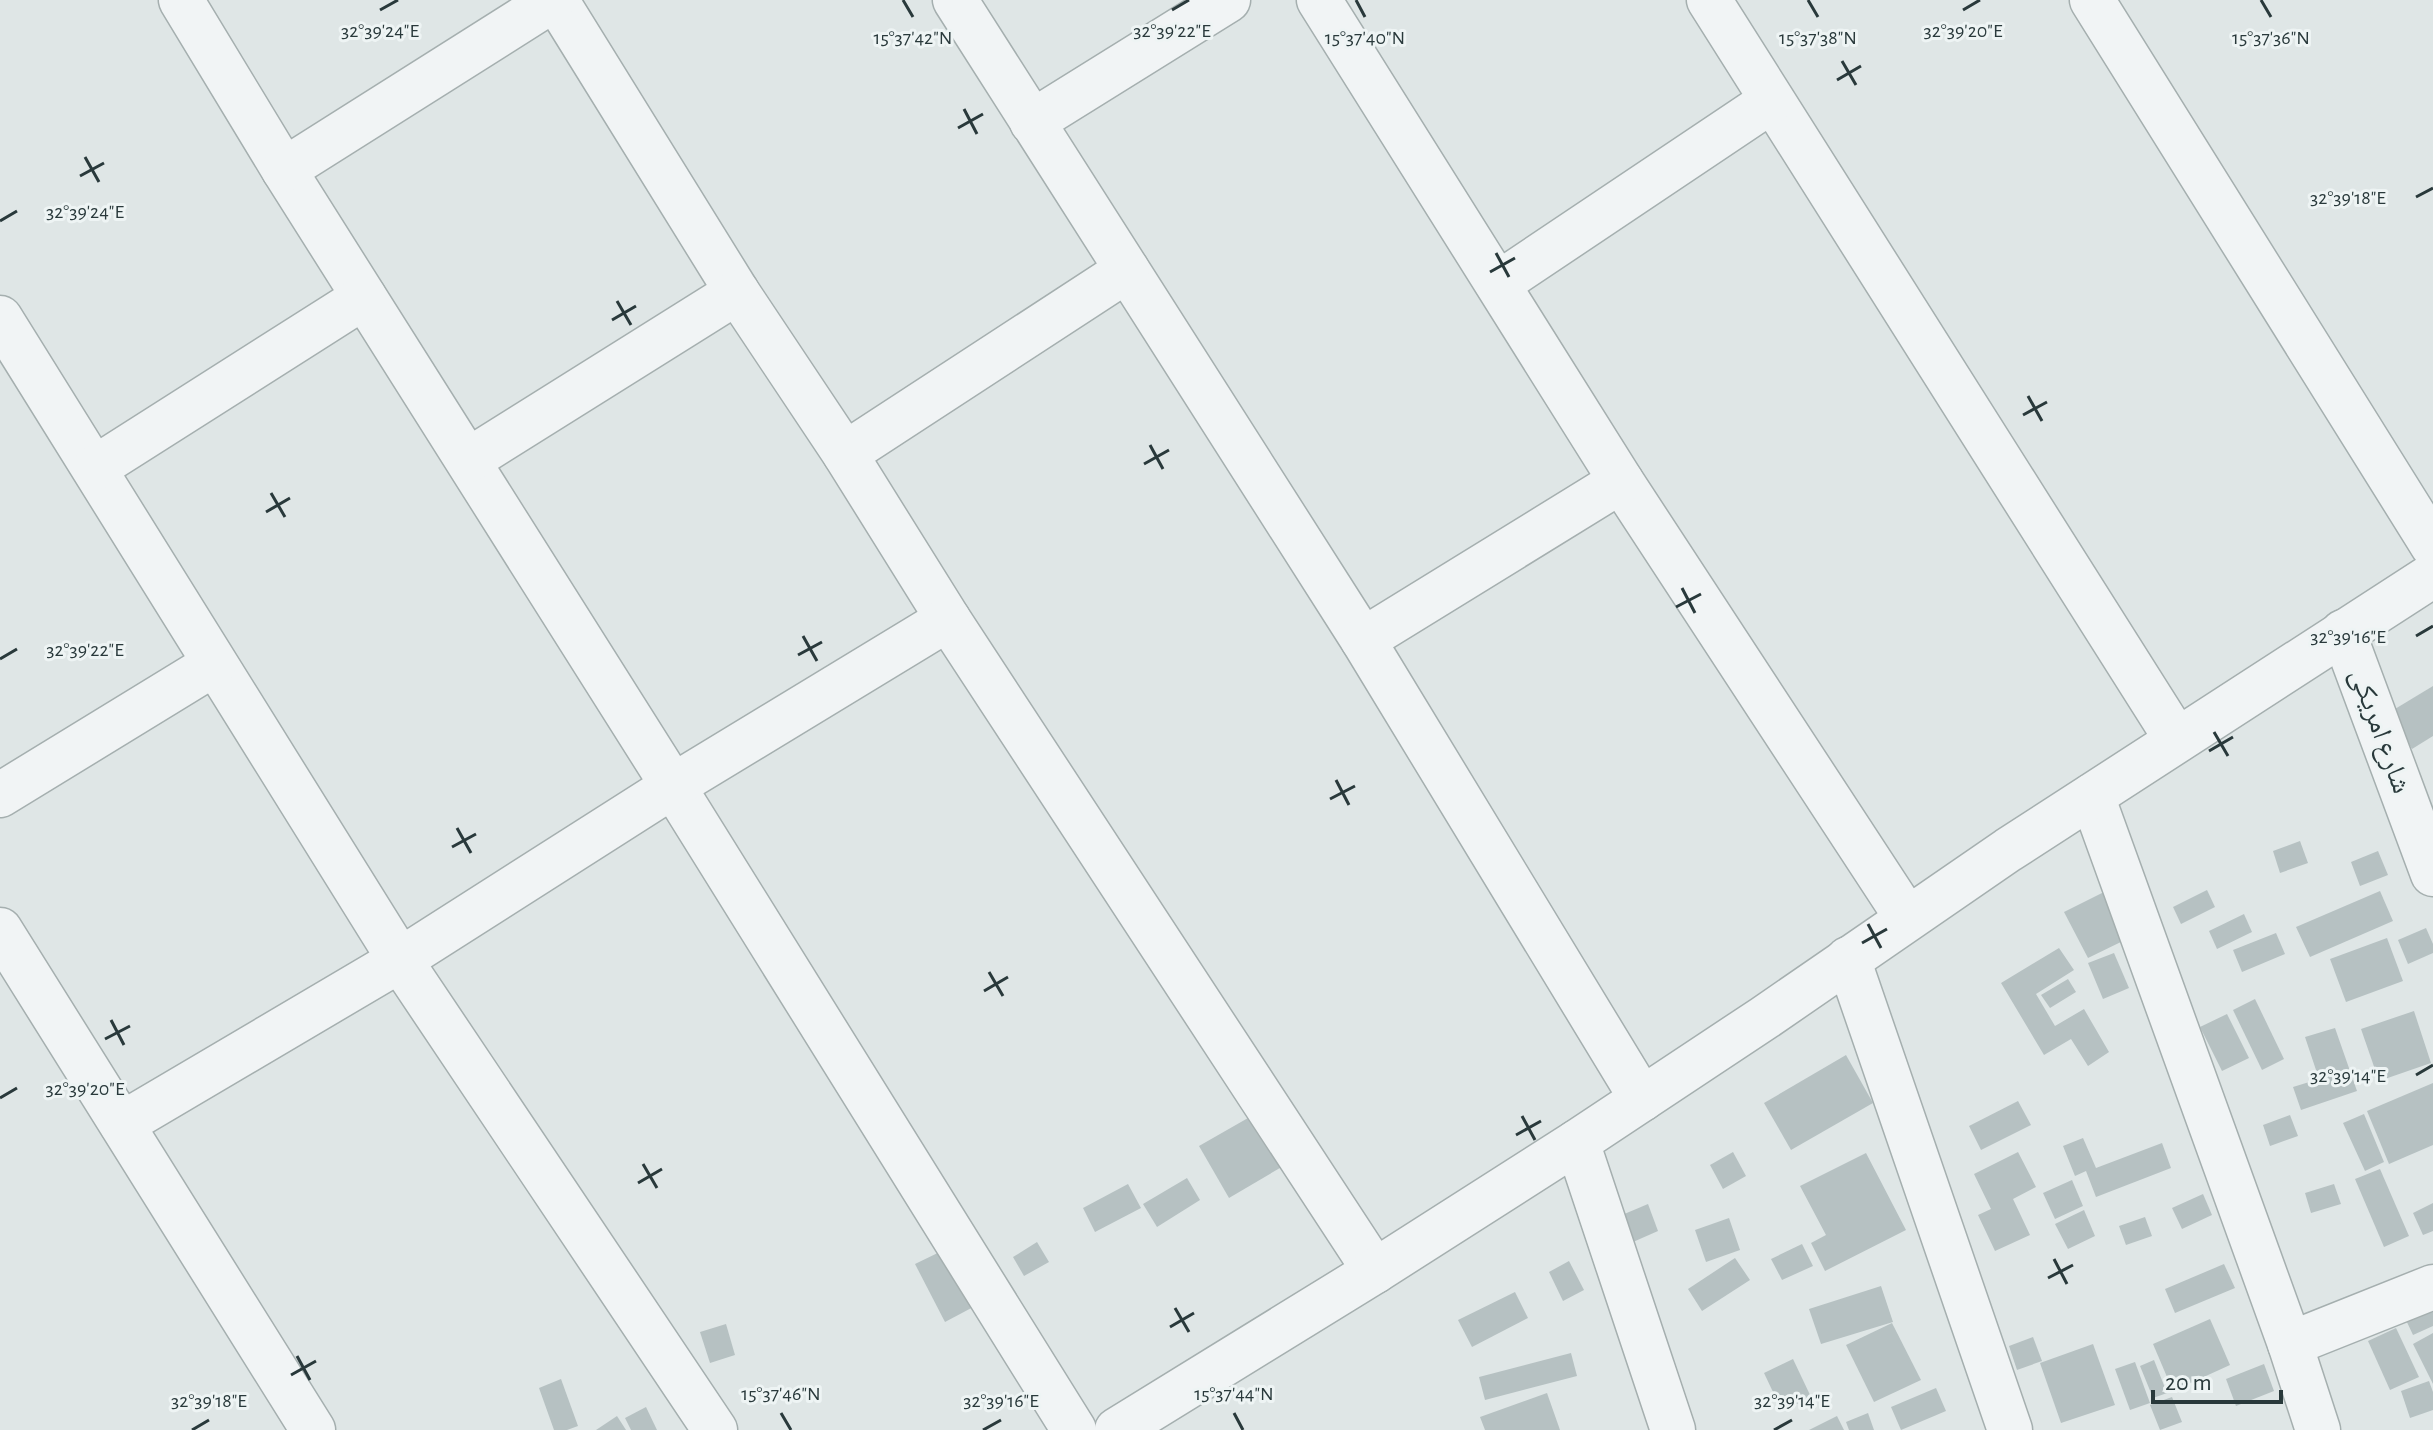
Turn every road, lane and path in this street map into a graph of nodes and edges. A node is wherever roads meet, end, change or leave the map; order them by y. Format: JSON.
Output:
{"nodes":[{"id":1,"x":181,"y":0,"type":"edge"},
{"id":2,"x":555,"y":0,"type":"edge"},
{"id":3,"x":955,"y":0,"type":"edge"},
{"id":4,"x":1228,"y":0,"type":"edge"},
{"id":5,"x":1319,"y":0,"type":"edge"},
{"id":6,"x":1709,"y":0,"type":"edge"},
{"id":7,"x":2092,"y":0,"type":"edge"},
{"id":8,"x":1771,"y":101,"type":"junction"},
{"id":9,"x":1032,"y":122,"type":"junction"},
{"id":10,"x":284,"y":170,"type":"junction"},
{"id":11,"x":1127,"y":270,"type":"junction"},
{"id":12,"x":1498,"y":284,"type":"junction"},
{"id":13,"x":737,"y":292,"type":"junction"},
{"id":14,"x":364,"y":297,"type":"junction"},
{"id":15,"x":0,"y":318,"type":"edge"},
{"id":16,"x":845,"y":454,"type":"junction"},
{"id":17,"x":469,"y":460,"type":"junction"},
{"id":18,"x":95,"y":468,"type":"junction"},
{"id":19,"x":1621,"y":481,"type":"junction"},
{"id":20,"x":2433,"y":546,"type":"edge"},
{"id":21,"x":2433,"y":575,"type":"edge"},
{"id":22,"x":948,"y":619,"type":"junction"},
{"id":23,"x":2343,"y":632,"type":"junction"},
{"id":24,"x":1363,"y":640,"type":"junction"},
{"id":25,"x":214,"y":664,"type":"junction"},
{"id":26,"x":2177,"y":740,"type":"junction"},
{"id":27,"x":673,"y":786,"type":"junction"},
{"id":28,"x":0,"y":795,"type":"edge"},
{"id":29,"x":2092,"y":796,"type":"junction"},
{"id":30,"x":2433,"y":874,"type":"edge"},
{"id":31,"x":1907,"y":918,"type":"junction"},
{"id":32,"x":4,"y":945,"type":"edge"},
{"id":33,"x":1848,"y":959,"type":"junction"},
{"id":34,"x":400,"y":960,"type":"junction"},
{"id":35,"x":1642,"y":1099,"type":"junction"},
{"id":36,"x":122,"y":1124,"type":"junction"},
{"id":37,"x":1577,"y":1142,"type":"junction"},
{"id":38,"x":1375,"y":1271,"type":"junction"},
{"id":39,"x":2433,"y":1287,"type":"edge"},
{"id":40,"x":2290,"y":1344,"type":"junction"},
{"id":41,"x":313,"y":1430,"type":"edge"},
{"id":42,"x":715,"y":1430,"type":"edge"},
{"id":43,"x":1074,"y":1430,"type":"edge"},
{"id":44,"x":1117,"y":1430,"type":"edge"},
{"id":45,"x":1673,"y":1430,"type":"edge"},
{"id":46,"x":2010,"y":1430,"type":"edge"},
{"id":47,"x":2318,"y":1430,"type":"edge"}],
"edges":[{"from":1,"to":10,"type":"street"},
{"from":2,"to":10,"type":"street"},
{"from":2,"to":13,"type":"street"},
{"from":3,"to":9,"type":"street"},
{"from":4,"to":9,"type":"street"},
{"from":5,"to":12,"type":"street"},
{"from":6,"to":8,"type":"street"},
{"from":7,"to":20,"type":"street"},
{"from":8,"to":12,"type":"street"},
{"from":8,"to":26,"type":"street"},
{"from":9,"to":11,"type":"street"},
{"from":10,"to":14,"type":"street"},
{"from":11,"to":16,"type":"street"},
{"from":11,"to":24,"type":"street"},
{"from":12,"to":19,"type":"street"},
{"from":13,"to":16,"type":"street"},
{"from":13,"to":17,"type":"street"},
{"from":14,"to":17,"type":"street"},
{"from":14,"to":18,"type":"street"},
{"from":15,"to":18,"type":"street"},
{"from":16,"to":22,"type":"street"},
{"from":17,"to":27,"type":"street"},
{"from":18,"to":25,"type":"street"},
{"from":19,"to":24,"type":"street"},
{"from":19,"to":31,"type":"street"},
{"from":21,"to":23,"type":"street"},
{"from":22,"to":27,"type":"street"},
{"from":22,"to":38,"type":"street"},
{"from":23,"to":26,"type":"street"},
{"from":23,"to":30,"type":"street","name":"شارع امريكى"},
{"from":24,"to":35,"type":"street"},
{"from":25,"to":28,"type":"street"},
{"from":25,"to":34,"type":"street"},
{"from":26,"to":29,"type":"street"},
{"from":27,"to":34,"type":"street"},
{"from":27,"to":43,"type":"street"},
{"from":29,"to":31,"type":"street"},
{"from":29,"to":40,"type":"street"},
{"from":31,"to":33,"type":"street"},
{"from":32,"to":36,"type":"street"},
{"from":33,"to":35,"type":"street"},
{"from":33,"to":46,"type":"street"},
{"from":34,"to":36,"type":"street"},
{"from":34,"to":42,"type":"street"},
{"from":35,"to":37,"type":"street"},
{"from":36,"to":41,"type":"street"},
{"from":37,"to":38,"type":"street"},
{"from":37,"to":45,"type":"street"},
{"from":38,"to":44,"type":"street"},
{"from":39,"to":40,"type":"street"},
{"from":40,"to":47,"type":"street"}]}
